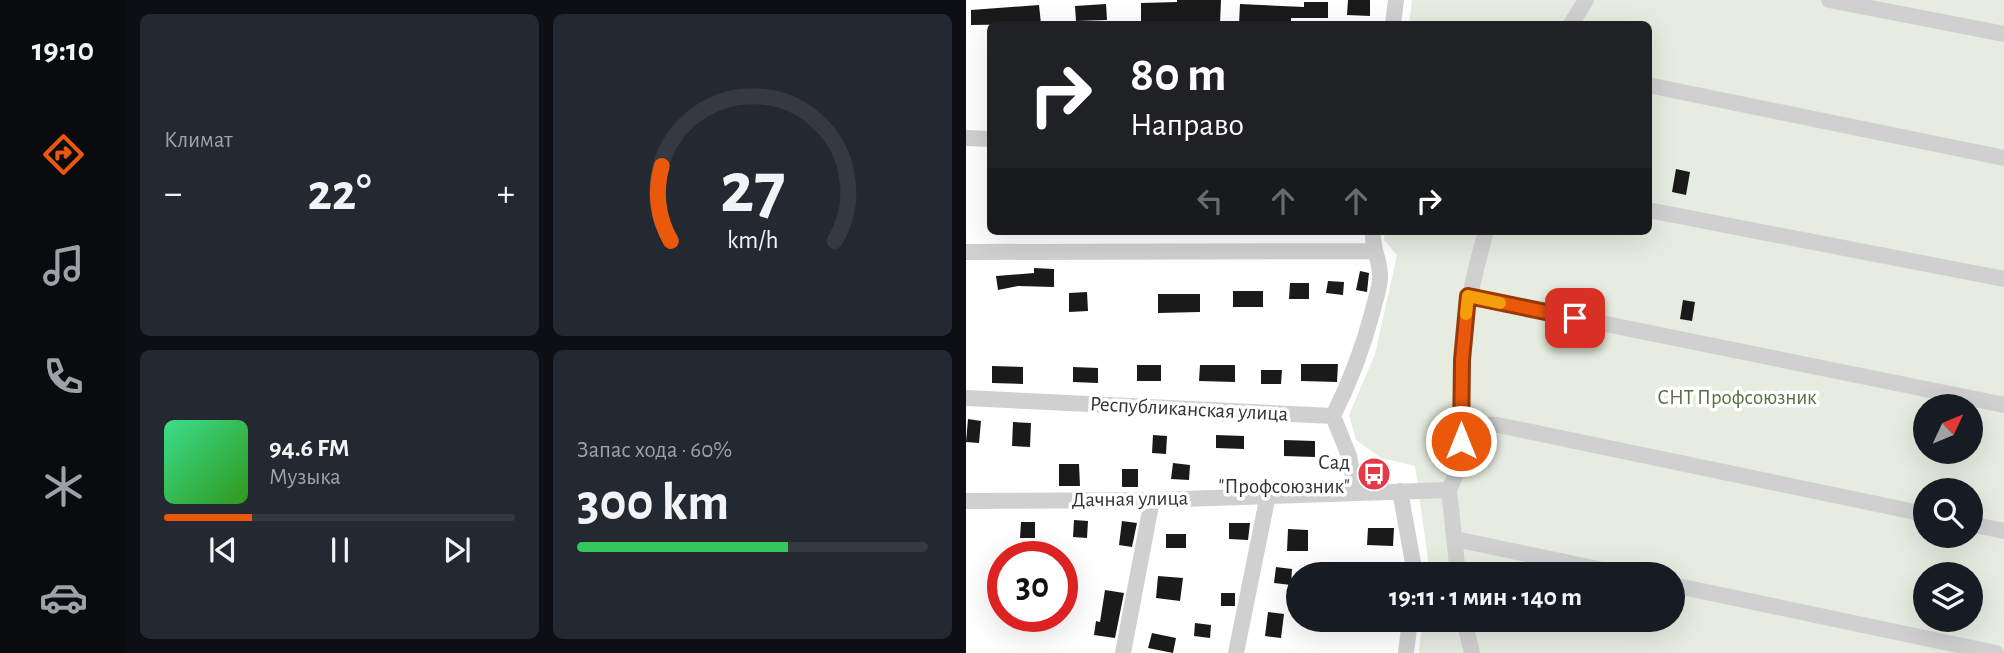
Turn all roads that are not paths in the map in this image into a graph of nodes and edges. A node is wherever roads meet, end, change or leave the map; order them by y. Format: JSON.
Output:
{"nodes":[{"id":1,"x":1396,"y":0,"type":"edge"},
{"id":2,"x":1586,"y":0,"type":"edge"},
{"id":3,"x":1829,"y":0,"type":"edge"},
{"id":4,"x":1393,"y":21,"type":"edge"},
{"id":5,"x":1574,"y":21,"type":"edge"},
{"id":6,"x":2004,"y":34,"type":"edge"},
{"id":7,"x":1652,"y":86,"type":"edge"},
{"id":8,"x":966,"y":138,"type":"edge"},
{"id":9,"x":987,"y":139,"type":"edge"},
{"id":10,"x":2004,"y":158,"type":"edge"},
{"id":11,"x":1652,"y":211,"type":"edge"},
{"id":12,"x":1373,"y":235,"type":"edge"},
{"id":13,"x":1485,"y":235,"type":"edge"},
{"id":14,"x":1372,"y":251,"type":"junction"},
{"id":15,"x":966,"y":252,"type":"edge"},
{"id":16,"x":2004,"y":279,"type":"edge"},
{"id":17,"x":1468,"y":296,"type":"junction"},
{"id":18,"x":966,"y":398,"type":"edge"},
{"id":19,"x":2004,"y":405,"type":"edge"},
{"id":20,"x":1333,"y":415,"type":"junction"},
{"id":21,"x":1461,"y":423,"type":"junction"},
{"id":22,"x":1449,"y":490,"type":"junction"},
{"id":23,"x":1356,"y":491,"type":"junction"},
{"id":24,"x":1400,"y":491,"type":"junction"},
{"id":25,"x":1268,"y":495,"type":"junction"},
{"id":26,"x":1152,"y":500,"type":"junction"},
{"id":27,"x":966,"y":501,"type":"edge"},
{"id":28,"x":1913,"y":511,"type":"edge"},
{"id":29,"x":1983,"y":527,"type":"edge"},
{"id":30,"x":2004,"y":531,"type":"edge"},
{"id":31,"x":1455,"y":539,"type":"junction"},
{"id":32,"x":1413,"y":562,"type":"edge"},
{"id":33,"x":1457,"y":562,"type":"edge"},
{"id":34,"x":1565,"y":562,"type":"edge"},
{"id":35,"x":1685,"y":588,"type":"edge"},
{"id":36,"x":1409,"y":632,"type":"edge"},
{"id":37,"x":1467,"y":632,"type":"edge"},
{"id":38,"x":1123,"y":653,"type":"edge"},
{"id":39,"x":1236,"y":653,"type":"edge"},
{"id":40,"x":1406,"y":653,"type":"edge"},
{"id":41,"x":1472,"y":653,"type":"edge"},
{"id":42,"x":1996,"y":653,"type":"edge"}],
"edges":[{"from":1,"to":4,"type":"street"},
{"from":2,"to":5,"type":"street"},
{"from":3,"to":6,"type":"street"},
{"from":7,"to":10,"type":"street"},
{"from":8,"to":9,"type":"street"},
{"from":11,"to":16,"type":"street"},
{"from":12,"to":14,"type":"street"},
{"from":13,"to":17,"type":"street"},
{"from":14,"to":15,"type":"street"},
{"from":14,"to":20,"type":"street"},
{"from":17,"to":19,"type":"street"},
{"from":17,"to":21,"type":"street"},
{"from":18,"to":20,"type":"street","name":"Республиканская улица"},
{"from":20,"to":23,"type":"street"},
{"from":21,"to":22,"type":"street"},
{"from":21,"to":28,"type":"street"},
{"from":22,"to":24,"type":"street","name":"Дачная улица"},
{"from":22,"to":31,"type":"street"},
{"from":23,"to":24,"type":"street","name":"Дачная улица"},
{"from":23,"to":25,"type":"street","name":"Дачная улица"},
{"from":24,"to":32,"type":"street"},
{"from":25,"to":26,"type":"street","name":"Дачная улица"},
{"from":25,"to":39,"type":"street"},
{"from":26,"to":27,"type":"street","name":"Дачная улица"},
{"from":26,"to":38,"type":"street"},
{"from":29,"to":30,"type":"street"},
{"from":31,"to":33,"type":"street"},
{"from":31,"to":34,"type":"street"},
{"from":35,"to":42,"type":"street"},
{"from":36,"to":40,"type":"street"},
{"from":37,"to":41,"type":"street"}]}
